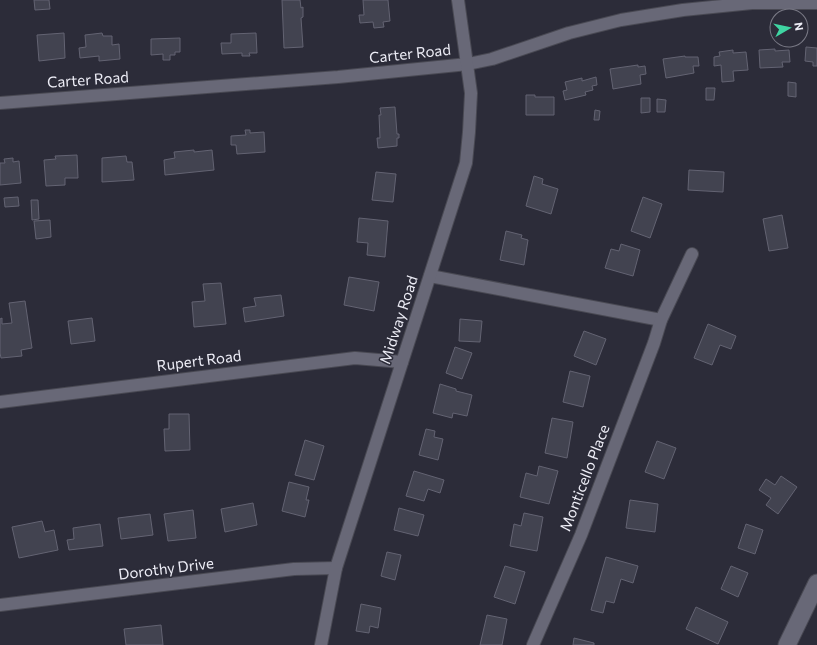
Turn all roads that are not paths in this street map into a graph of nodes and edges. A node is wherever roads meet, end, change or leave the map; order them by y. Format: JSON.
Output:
{"nodes":[{"id":1,"x":458,"y":0,"type":"edge"},
{"id":2,"x":817,"y":3,"type":"edge"},
{"id":3,"x":468,"y":64,"type":"junction"},
{"id":4,"x":0,"y":103,"type":"edge"},
{"id":5,"x":692,"y":254,"type":"dead end"},
{"id":6,"x":430,"y":276,"type":"junction"},
{"id":7,"x":661,"y":320,"type":"junction"},
{"id":8,"x":402,"y":362,"type":"junction"},
{"id":9,"x":0,"y":402,"type":"edge"},
{"id":10,"x":336,"y":568,"type":"junction"},
{"id":11,"x":817,"y":583,"type":"edge"},
{"id":12,"x":0,"y":605,"type":"edge"},
{"id":13,"x":321,"y":645,"type":"edge"},
{"id":14,"x":533,"y":645,"type":"edge"},
{"id":15,"x":787,"y":645,"type":"edge"}],
"edges":[{"from":1,"to":3,"type":"street","name":"Midway Road"},
{"from":2,"to":3,"type":"street","name":"Carter Road"},
{"from":3,"to":4,"type":"street","name":"Carter Road"},
{"from":3,"to":6,"type":"street","name":"Midway Road"},
{"from":5,"to":7,"type":"street","name":"Monticello Place"},
{"from":6,"to":7,"type":"street"},
{"from":6,"to":8,"type":"street","name":"Midway Road"},
{"from":7,"to":14,"type":"street","name":"Monticello Place"},
{"from":8,"to":9,"type":"street","name":"Rupert Road"},
{"from":8,"to":10,"type":"street","name":"Midway Road"},
{"from":10,"to":12,"type":"street","name":"Dorothy Drive"},
{"from":10,"to":13,"type":"street","name":"Midway Road"},
{"from":11,"to":15,"type":"main road"}]}
